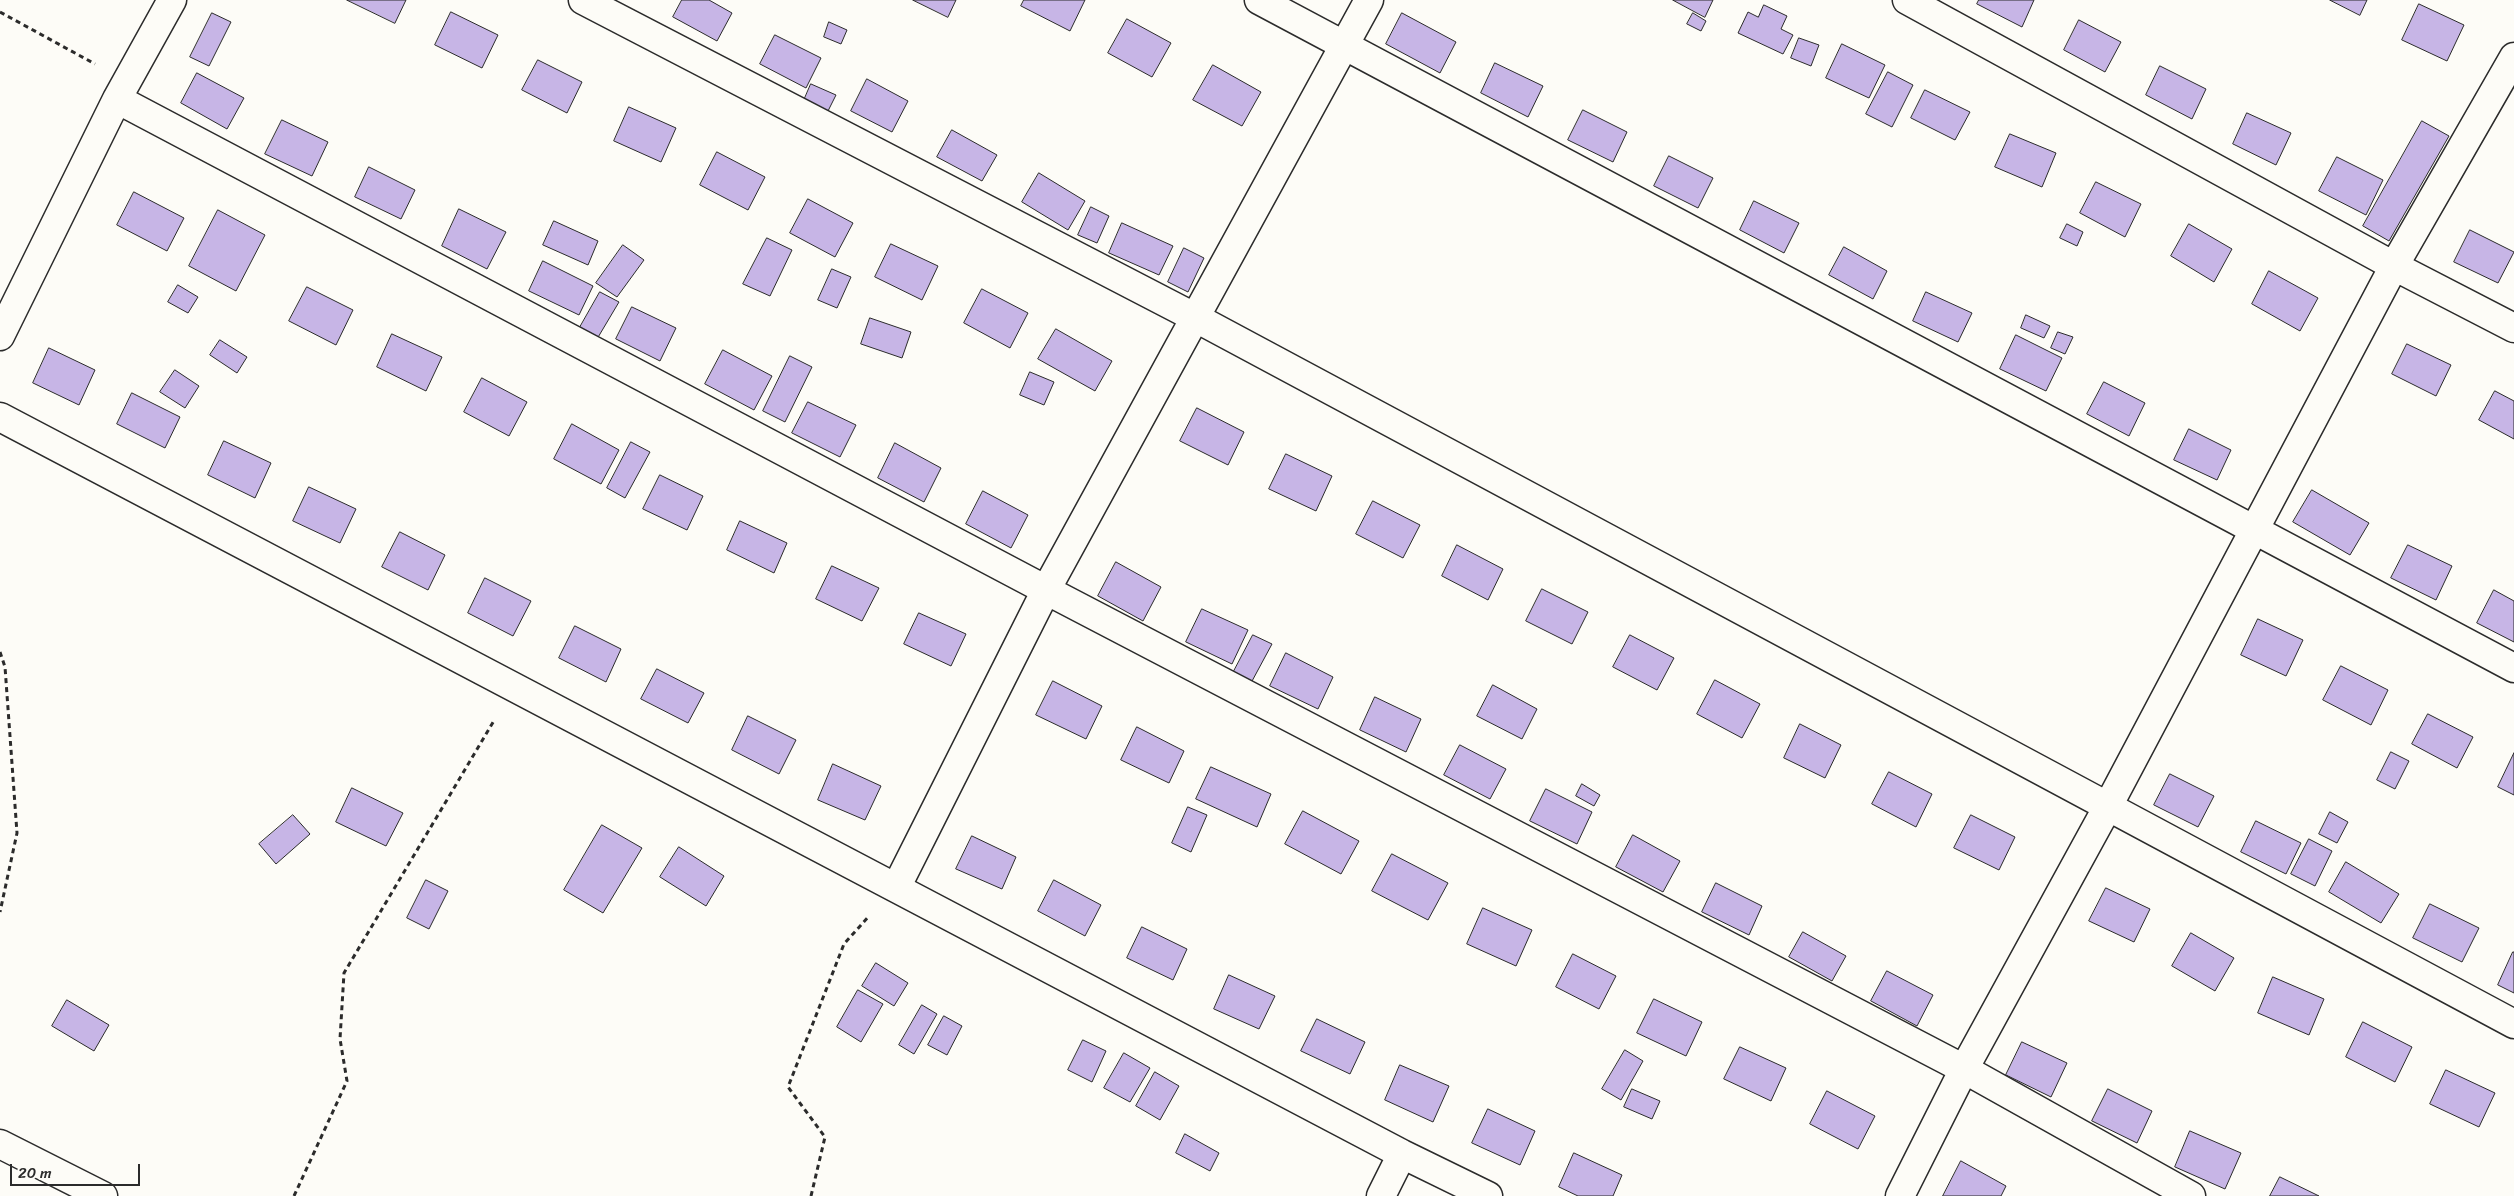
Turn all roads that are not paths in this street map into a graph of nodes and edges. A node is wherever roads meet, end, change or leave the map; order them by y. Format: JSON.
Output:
{"nodes":[{"id":1,"x":172,"y":0,"type":"edge"},
{"id":2,"x":583,"y":0,"type":"edge"},
{"id":3,"x":1259,"y":0,"type":"edge"},
{"id":4,"x":1368,"y":0,"type":"edge"},
{"id":5,"x":1907,"y":0,"type":"edge"},
{"id":6,"x":1343,"y":45,"type":"junction"},
{"id":7,"x":2514,"y":57,"type":"edge"},
{"id":8,"x":122,"y":90,"type":"junction"},
{"id":9,"x":2394,"y":266,"type":"junction"},
{"id":10,"x":1196,"y":318,"type":"junction"},
{"id":11,"x":2514,"y":328,"type":"edge"},
{"id":12,"x":0,"y":336,"type":"edge"},
{"id":13,"x":0,"y":417,"type":"edge"},
{"id":14,"x":2255,"y":528,"type":"junction"},
{"id":15,"x":1046,"y":590,"type":"junction"},
{"id":16,"x":2514,"y":668,"type":"edge"},
{"id":17,"x":2107,"y":808,"type":"junction"},
{"id":18,"x":897,"y":886,"type":"junction"},
{"id":19,"x":2514,"y":1024,"type":"edge"},
{"id":20,"x":1964,"y":1069,"type":"junction"},
{"id":21,"x":0,"y":1144,"type":"edge"},
{"id":22,"x":1402,"y":1154,"type":"junction"},
{"id":23,"x":103,"y":1196,"type":"edge"},
{"id":24,"x":1381,"y":1196,"type":"edge"},
{"id":25,"x":1488,"y":1196,"type":"edge"},
{"id":26,"x":1900,"y":1196,"type":"edge"},
{"id":27,"x":2191,"y":1196,"type":"edge"}],
"edges":[{"from":1,"to":8,"type":"street"},
{"from":2,"to":10,"type":"street"},
{"from":3,"to":6,"type":"street"},
{"from":4,"to":6,"type":"street"},
{"from":5,"to":9,"type":"street"},
{"from":6,"to":10,"type":"street"},
{"from":6,"to":14,"type":"street"},
{"from":7,"to":9,"type":"street"},
{"from":8,"to":12,"type":"street"},
{"from":8,"to":15,"type":"street"},
{"from":9,"to":11,"type":"street"},
{"from":9,"to":14,"type":"street"},
{"from":10,"to":15,"type":"street"},
{"from":10,"to":17,"type":"street"},
{"from":13,"to":18,"type":"street"},
{"from":14,"to":16,"type":"street"},
{"from":14,"to":17,"type":"street"},
{"from":15,"to":18,"type":"street"},
{"from":15,"to":20,"type":"street"},
{"from":17,"to":19,"type":"street"},
{"from":17,"to":20,"type":"street"},
{"from":18,"to":22,"type":"street"},
{"from":20,"to":26,"type":"street"},
{"from":20,"to":27,"type":"street"},
{"from":21,"to":23,"type":"street"},
{"from":22,"to":24,"type":"street"},
{"from":22,"to":25,"type":"street"}]}
